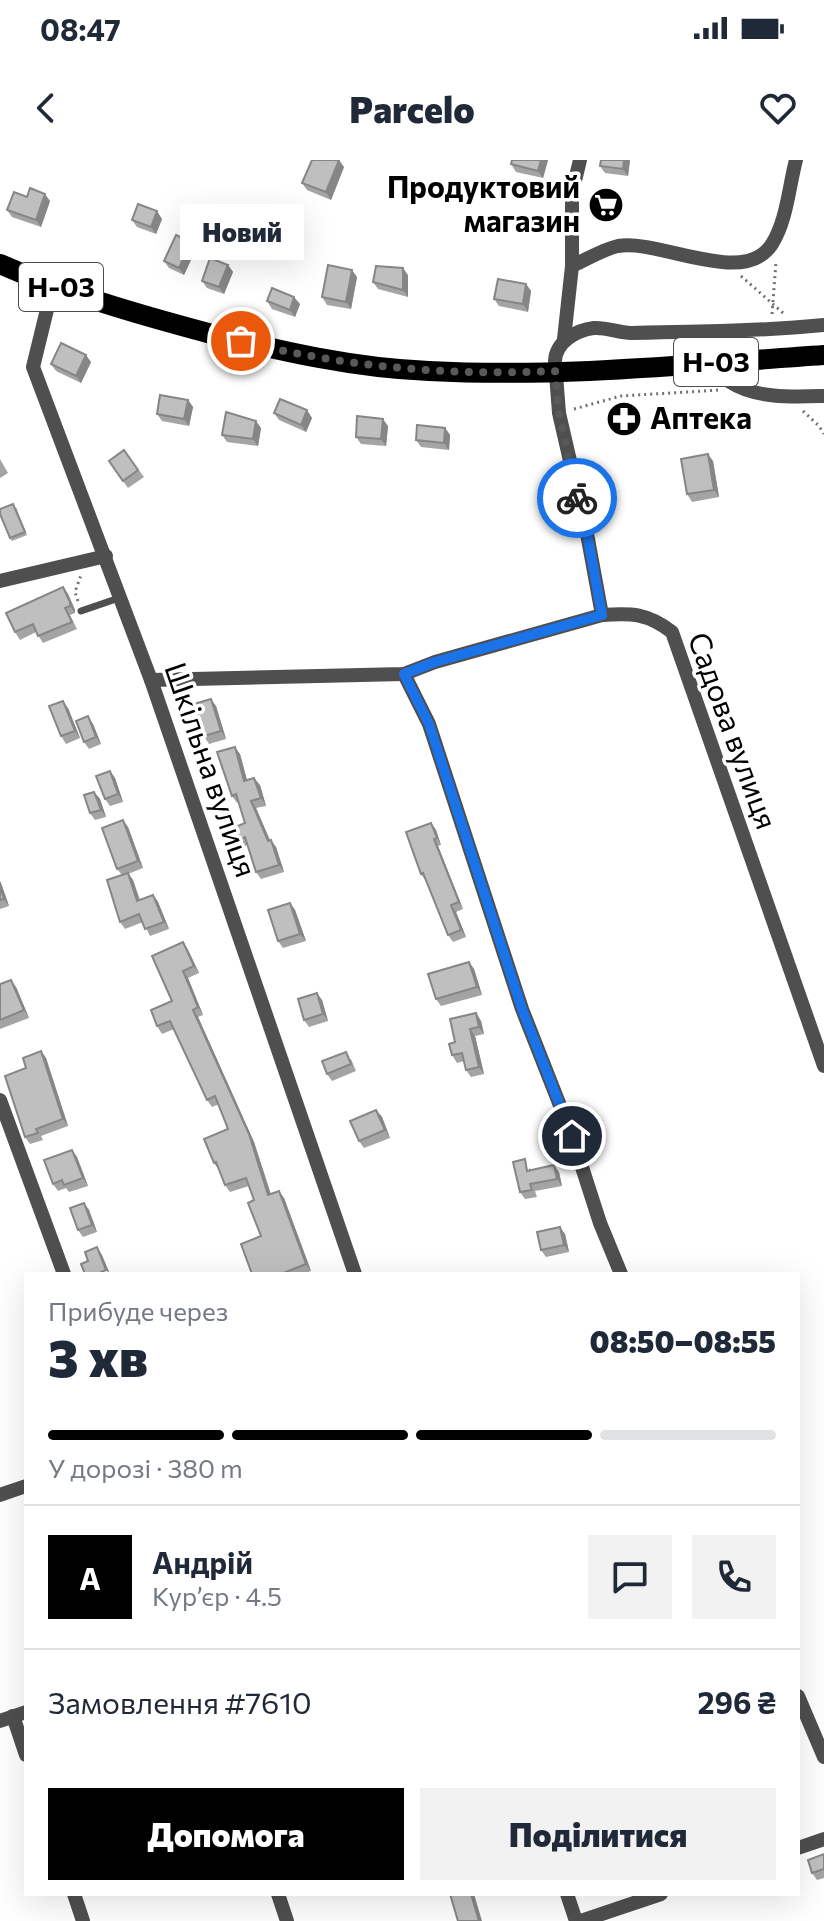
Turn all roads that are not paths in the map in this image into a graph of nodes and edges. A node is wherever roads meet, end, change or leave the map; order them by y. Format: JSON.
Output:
{"nodes":[{"id":1,"x":580,"y":160,"type":"edge"},
{"id":2,"x":796,"y":160,"type":"edge"},
{"id":3,"x":0,"y":264,"type":"edge"},
{"id":4,"x":572,"y":266,"type":"junction"},
{"id":5,"x":53,"y":285,"type":"junction"},
{"id":6,"x":824,"y":325,"type":"edge"},
{"id":7,"x":564,"y":339,"type":"junction"},
{"id":8,"x":824,"y":355,"type":"edge"},
{"id":9,"x":727,"y":361,"type":"junction"},
{"id":10,"x":555,"y":371,"type":"junction"},
{"id":11,"x":824,"y":396,"type":"edge"},
{"id":12,"x":106,"y":556,"type":"junction"},
{"id":13,"x":0,"y":581,"type":"edge"},
{"id":14,"x":121,"y":597,"type":"junction"},
{"id":15,"x":81,"y":611,"type":"road end"},
{"id":16,"x":602,"y":615,"type":"junction"},
{"id":17,"x":404,"y":674,"type":"junction"},
{"id":18,"x":151,"y":680,"type":"junction"},
{"id":19,"x":824,"y":1066,"type":"edge"},
{"id":20,"x":0,"y":1100,"type":"edge"},
{"id":21,"x":63,"y":1272,"type":"edge"},
{"id":22,"x":354,"y":1272,"type":"edge"},
{"id":23,"x":620,"y":1272,"type":"edge"},
{"id":24,"x":24,"y":1487,"type":"edge"},
{"id":25,"x":0,"y":1495,"type":"edge"},
{"id":26,"x":800,"y":1701,"type":"edge"},
{"id":27,"x":13,"y":1717,"type":"edge"},
{"id":28,"x":24,"y":1749,"type":"edge"},
{"id":29,"x":824,"y":1757,"type":"edge"},
{"id":30,"x":824,"y":1839,"type":"edge"},
{"id":31,"x":800,"y":1847,"type":"edge"},
{"id":32,"x":75,"y":1896,"type":"edge"},
{"id":33,"x":279,"y":1896,"type":"edge"},
{"id":34,"x":568,"y":1896,"type":"edge"},
{"id":35,"x":655,"y":1896,"type":"edge"},
{"id":36,"x":83,"y":1921,"type":"edge"},
{"id":37,"x":287,"y":1921,"type":"edge"},
{"id":38,"x":579,"y":1921,"type":"edge"}],
"edges":[{"from":1,"to":4,"type":"street"},
{"from":2,"to":4,"type":"street"},
{"from":3,"to":5,"type":"main road","number":"Н-03"},
{"from":4,"to":7,"type":"street"},
{"from":5,"to":10,"type":"main road","number":"Н-03"},
{"from":5,"to":12,"type":"street","name":"Шкільна вулиця"},
{"from":6,"to":7,"type":"street"},
{"from":7,"to":10,"type":"street"},
{"from":8,"to":9,"type":"main road","number":"Н-03"},
{"from":9,"to":10,"type":"main road","number":"Н-03"},
{"from":9,"to":11,"type":"street"},
{"from":10,"to":16,"type":"street"},
{"from":12,"to":13,"type":"street"},
{"from":12,"to":14,"type":"street","name":"Шкільна вулиця"},
{"from":14,"to":15,"type":"lane"},
{"from":14,"to":18,"type":"street","name":"Шкільна вулиця"},
{"from":16,"to":17,"type":"street","name":"Садова вулиця"},
{"from":16,"to":19,"type":"street","name":"Садова вулиця"},
{"from":17,"to":18,"type":"street","name":"Садова вулиця"},
{"from":17,"to":23,"type":"street"},
{"from":18,"to":22,"type":"street","name":"Шкільна вулиця"},
{"from":20,"to":21,"type":"street"},
{"from":24,"to":25,"type":"street"},
{"from":26,"to":29,"type":"street"},
{"from":27,"to":28,"type":"street"},
{"from":30,"to":31,"type":"street"},
{"from":32,"to":36,"type":"street"},
{"from":33,"to":37,"type":"street"},
{"from":34,"to":38,"type":"street"},
{"from":35,"to":38,"type":"street"}]}
